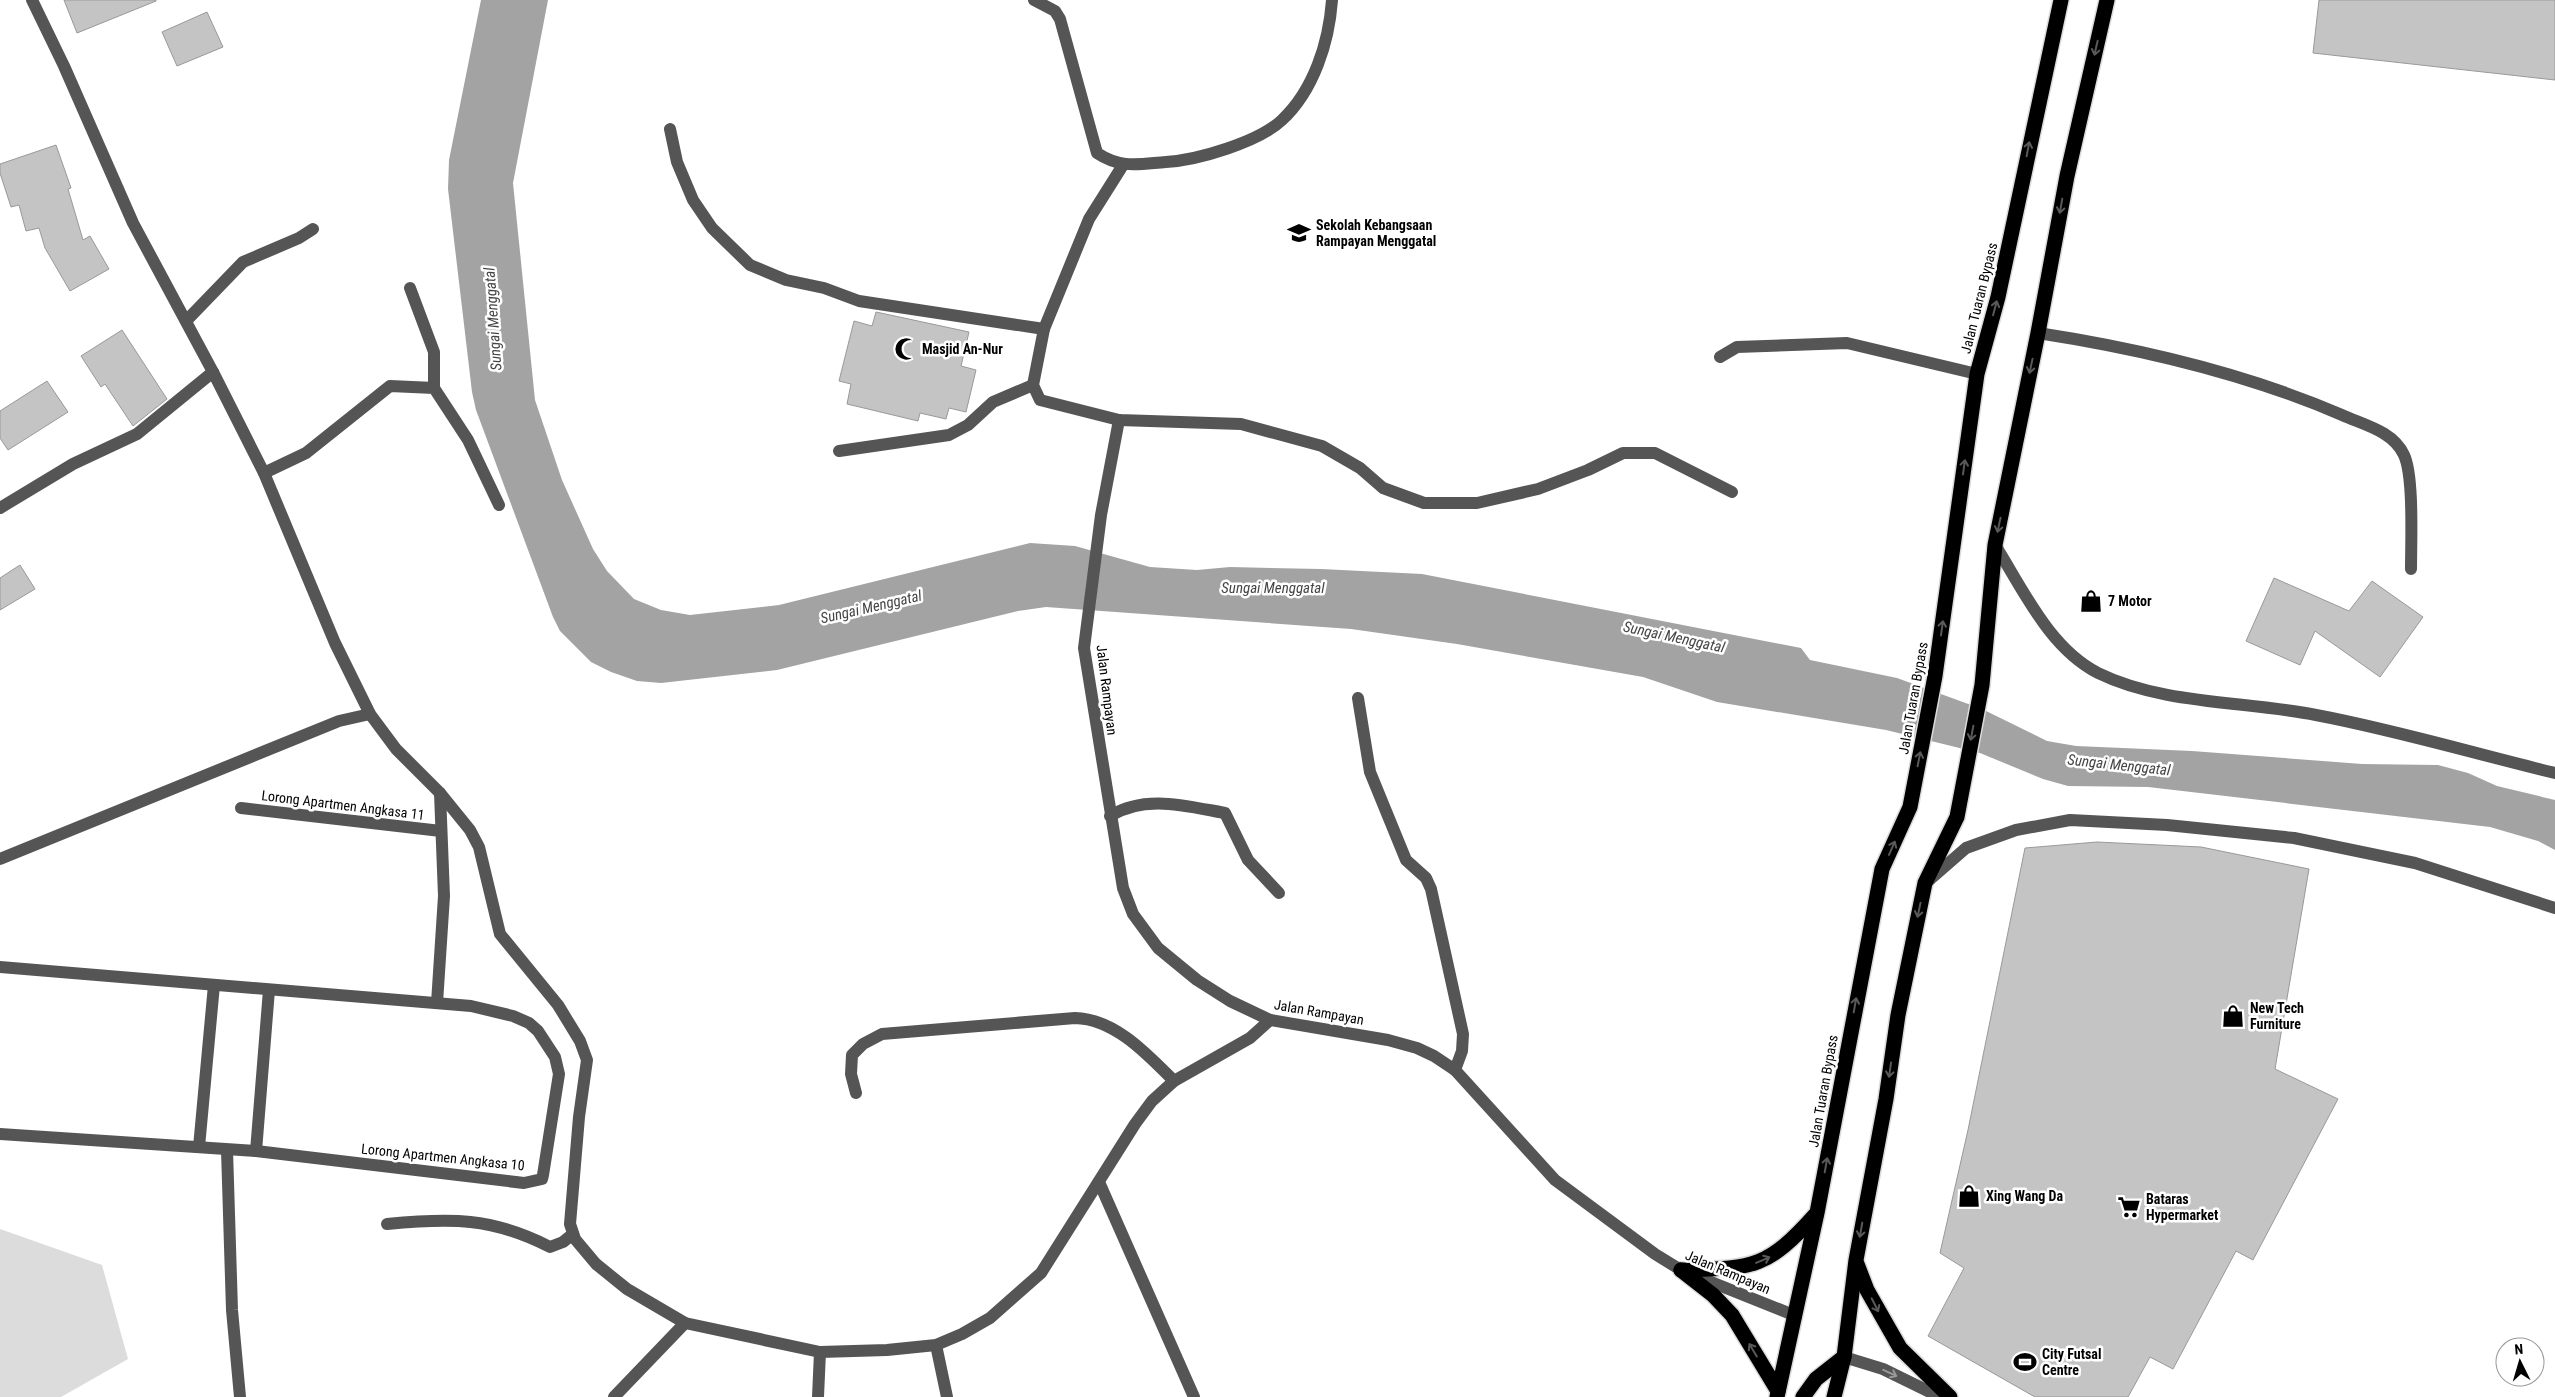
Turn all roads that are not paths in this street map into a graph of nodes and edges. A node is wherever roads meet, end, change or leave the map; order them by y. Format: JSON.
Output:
{"nodes":[{"id":1,"x":32,"y":0,"type":"edge"},
{"id":2,"x":1034,"y":0,"type":"edge"},
{"id":3,"x":1332,"y":0,"type":"edge"},
{"id":4,"x":2061,"y":0,"type":"edge"},
{"id":5,"x":2107,"y":0,"type":"edge"},
{"id":6,"x":670,"y":129,"type":"dead end"},
{"id":7,"x":1124,"y":165,"type":"junction"},
{"id":8,"x":313,"y":229,"type":"dead end"},
{"id":9,"x":410,"y":288,"type":"dead end"},
{"id":10,"x":186,"y":321,"type":"junction"},
{"id":11,"x":1044,"y":329,"type":"junction"},
{"id":12,"x":2038,"y":333,"type":"junction"},
{"id":13,"x":1720,"y":356,"type":"dead end"},
{"id":14,"x":213,"y":372,"type":"junction"},
{"id":15,"x":1977,"y":374,"type":"junction"},
{"id":16,"x":1033,"y":385,"type":"junction"},
{"id":17,"x":434,"y":388,"type":"junction"},
{"id":18,"x":1119,"y":420,"type":"junction"},
{"id":19,"x":839,"y":451,"type":"dead end"},
{"id":20,"x":264,"y":474,"type":"junction"},
{"id":21,"x":1732,"y":492,"type":"dead end"},
{"id":22,"x":499,"y":505,"type":"dead end"},
{"id":23,"x":0,"y":508,"type":"edge"},
{"id":24,"x":1994,"y":545,"type":"junction"},
{"id":25,"x":2411,"y":569,"type":"dead end"},
{"id":26,"x":1358,"y":698,"type":"dead end"},
{"id":27,"x":370,"y":714,"type":"junction"},
{"id":28,"x":2555,"y":773,"type":"edge"},
{"id":29,"x":440,"y":793,"type":"junction"},
{"id":30,"x":241,"y":808,"type":"dead end"},
{"id":31,"x":1110,"y":816,"type":"junction"},
{"id":32,"x":441,"y":831,"type":"junction"},
{"id":33,"x":0,"y":859,"type":"edge"},
{"id":34,"x":1925,"y":884,"type":"junction"},
{"id":35,"x":1279,"y":893,"type":"dead end"},
{"id":36,"x":2555,"y":908,"type":"edge"},
{"id":37,"x":0,"y":967,"type":"edge"},
{"id":38,"x":214,"y":985,"type":"junction"},
{"id":39,"x":269,"y":990,"type":"junction"},
{"id":40,"x":437,"y":1003,"type":"junction"},
{"id":41,"x":1270,"y":1020,"type":"junction"},
{"id":42,"x":1455,"y":1070,"type":"junction"},
{"id":43,"x":1174,"y":1081,"type":"junction"},
{"id":44,"x":856,"y":1093,"type":"dead end"},
{"id":45,"x":0,"y":1134,"type":"edge"},
{"id":46,"x":199,"y":1147,"type":"junction"},
{"id":47,"x":227,"y":1150,"type":"junction"},
{"id":48,"x":256,"y":1151,"type":"junction"},
{"id":49,"x":1099,"y":1182,"type":"junction"},
{"id":50,"x":1817,"y":1213,"type":"junction"},
{"id":51,"x":387,"y":1224,"type":"dead end"},
{"id":52,"x":573,"y":1234,"type":"junction"},
{"id":53,"x":1856,"y":1260,"type":"junction"},
{"id":54,"x":1681,"y":1270,"type":"junction"},
{"id":55,"x":1796,"y":1316,"type":"junction"},
{"id":56,"x":685,"y":1323,"type":"junction"},
{"id":57,"x":936,"y":1345,"type":"junction"},
{"id":58,"x":820,"y":1352,"type":"junction"},
{"id":59,"x":1844,"y":1357,"type":"junction"},
{"id":60,"x":1778,"y":1394,"type":"edge"},
{"id":61,"x":240,"y":1397,"type":"edge"},
{"id":62,"x":614,"y":1397,"type":"edge"},
{"id":63,"x":818,"y":1397,"type":"edge"},
{"id":64,"x":947,"y":1397,"type":"edge"},
{"id":65,"x":1194,"y":1397,"type":"edge"},
{"id":66,"x":1803,"y":1397,"type":"edge"},
{"id":67,"x":1834,"y":1397,"type":"edge"},
{"id":68,"x":1940,"y":1397,"type":"edge"},
{"id":69,"x":1950,"y":1397,"type":"edge"}],
"edges":[{"from":1,"to":10,"type":"street"},
{"from":2,"to":7,"type":"street"},
{"from":3,"to":7,"type":"street"},
{"from":15,"to":4,"type":"highway","name":"Jalan Tuaran Bypass","one_way":true},
{"from":5,"to":12,"type":"highway","one_way":true},
{"from":6,"to":11,"type":"street"},
{"from":7,"to":11,"type":"street"},
{"from":8,"to":10,"type":"street"},
{"from":9,"to":17,"type":"street"},
{"from":10,"to":14,"type":"street"},
{"from":11,"to":16,"type":"street"},
{"from":12,"to":24,"type":"highway","one_way":true},
{"from":12,"to":25,"type":"street"},
{"from":13,"to":15,"type":"street"},
{"from":14,"to":20,"type":"street"},
{"from":14,"to":23,"type":"street"},
{"from":50,"to":15,"type":"highway","name":"Jalan Tuaran Bypass","one_way":true},
{"from":16,"to":18,"type":"street"},
{"from":16,"to":19,"type":"street"},
{"from":17,"to":20,"type":"street"},
{"from":17,"to":22,"type":"street"},
{"from":18,"to":21,"type":"street"},
{"from":18,"to":31,"type":"street","name":"Jalan Rampayan"},
{"from":20,"to":27,"type":"street"},
{"from":24,"to":28,"type":"street"},
{"from":24,"to":34,"type":"highway","one_way":true},
{"from":26,"to":42,"type":"street"},
{"from":27,"to":29,"type":"street"},
{"from":27,"to":33,"type":"street"},
{"from":29,"to":32,"type":"street","name":"Lorong Apartmen Angkasa 11"},
{"from":29,"to":52,"type":"street"},
{"from":30,"to":32,"type":"street","name":"Lorong Apartmen Angkasa 11"},
{"from":31,"to":35,"type":"street"},
{"from":31,"to":41,"type":"street","name":"Jalan Rampayan"},
{"from":32,"to":40,"type":"street","name":"Lorong Apartmen Angkasa 11"},
{"from":34,"to":36,"type":"street"},
{"from":34,"to":53,"type":"highway","one_way":true},
{"from":37,"to":38,"type":"street","name":"Lorong Apartmen Angkasa 10"},
{"from":38,"to":39,"type":"street","name":"Lorong Apartmen Angkasa 10"},
{"from":38,"to":46,"type":"street"},
{"from":39,"to":40,"type":"street","name":"Lorong Apartmen Angkasa 10"},
{"from":39,"to":48,"type":"street"},
{"from":40,"to":48,"type":"street","name":"Lorong Apartmen Angkasa 10"},
{"from":41,"to":42,"type":"street","name":"Jalan Rampayan"},
{"from":41,"to":43,"type":"street"},
{"from":42,"to":54,"type":"street","name":"Jalan Rampayan"},
{"from":43,"to":44,"type":"street"},
{"from":43,"to":49,"type":"street"},
{"from":45,"to":46,"type":"street","name":"Lorong Apartmen Angkasa 10"},
{"from":46,"to":47,"type":"street","name":"Lorong Apartmen Angkasa 10"},
{"from":47,"to":48,"type":"street","name":"Lorong Apartmen Angkasa 10"},
{"from":47,"to":61,"type":"street"},
{"from":49,"to":57,"type":"street"},
{"from":49,"to":65,"type":"street"},
{"from":54,"to":50,"type":"highway","one_way":true},
{"from":50,"to":55,"type":"highway","name":"Jalan Tuaran Bypass"},
{"from":51,"to":52,"type":"street"},
{"from":52,"to":56,"type":"street"},
{"from":53,"to":59,"type":"highway"},
{"from":53,"to":69,"type":"highway","one_way":true},
{"from":54,"to":55,"type":"street","name":"Jalan Rampayan"},
{"from":60,"to":54,"type":"highway","one_way":true},
{"from":55,"to":60,"type":"highway","name":"Jalan Tuaran Bypass"},
{"from":56,"to":58,"type":"street"},
{"from":56,"to":62,"type":"street"},
{"from":57,"to":58,"type":"street"},
{"from":57,"to":64,"type":"street"},
{"from":58,"to":63,"type":"street"},
{"from":59,"to":66,"type":"highway"},
{"from":59,"to":67,"type":"highway"},
{"from":59,"to":68,"type":"street","one_way":true}]}
